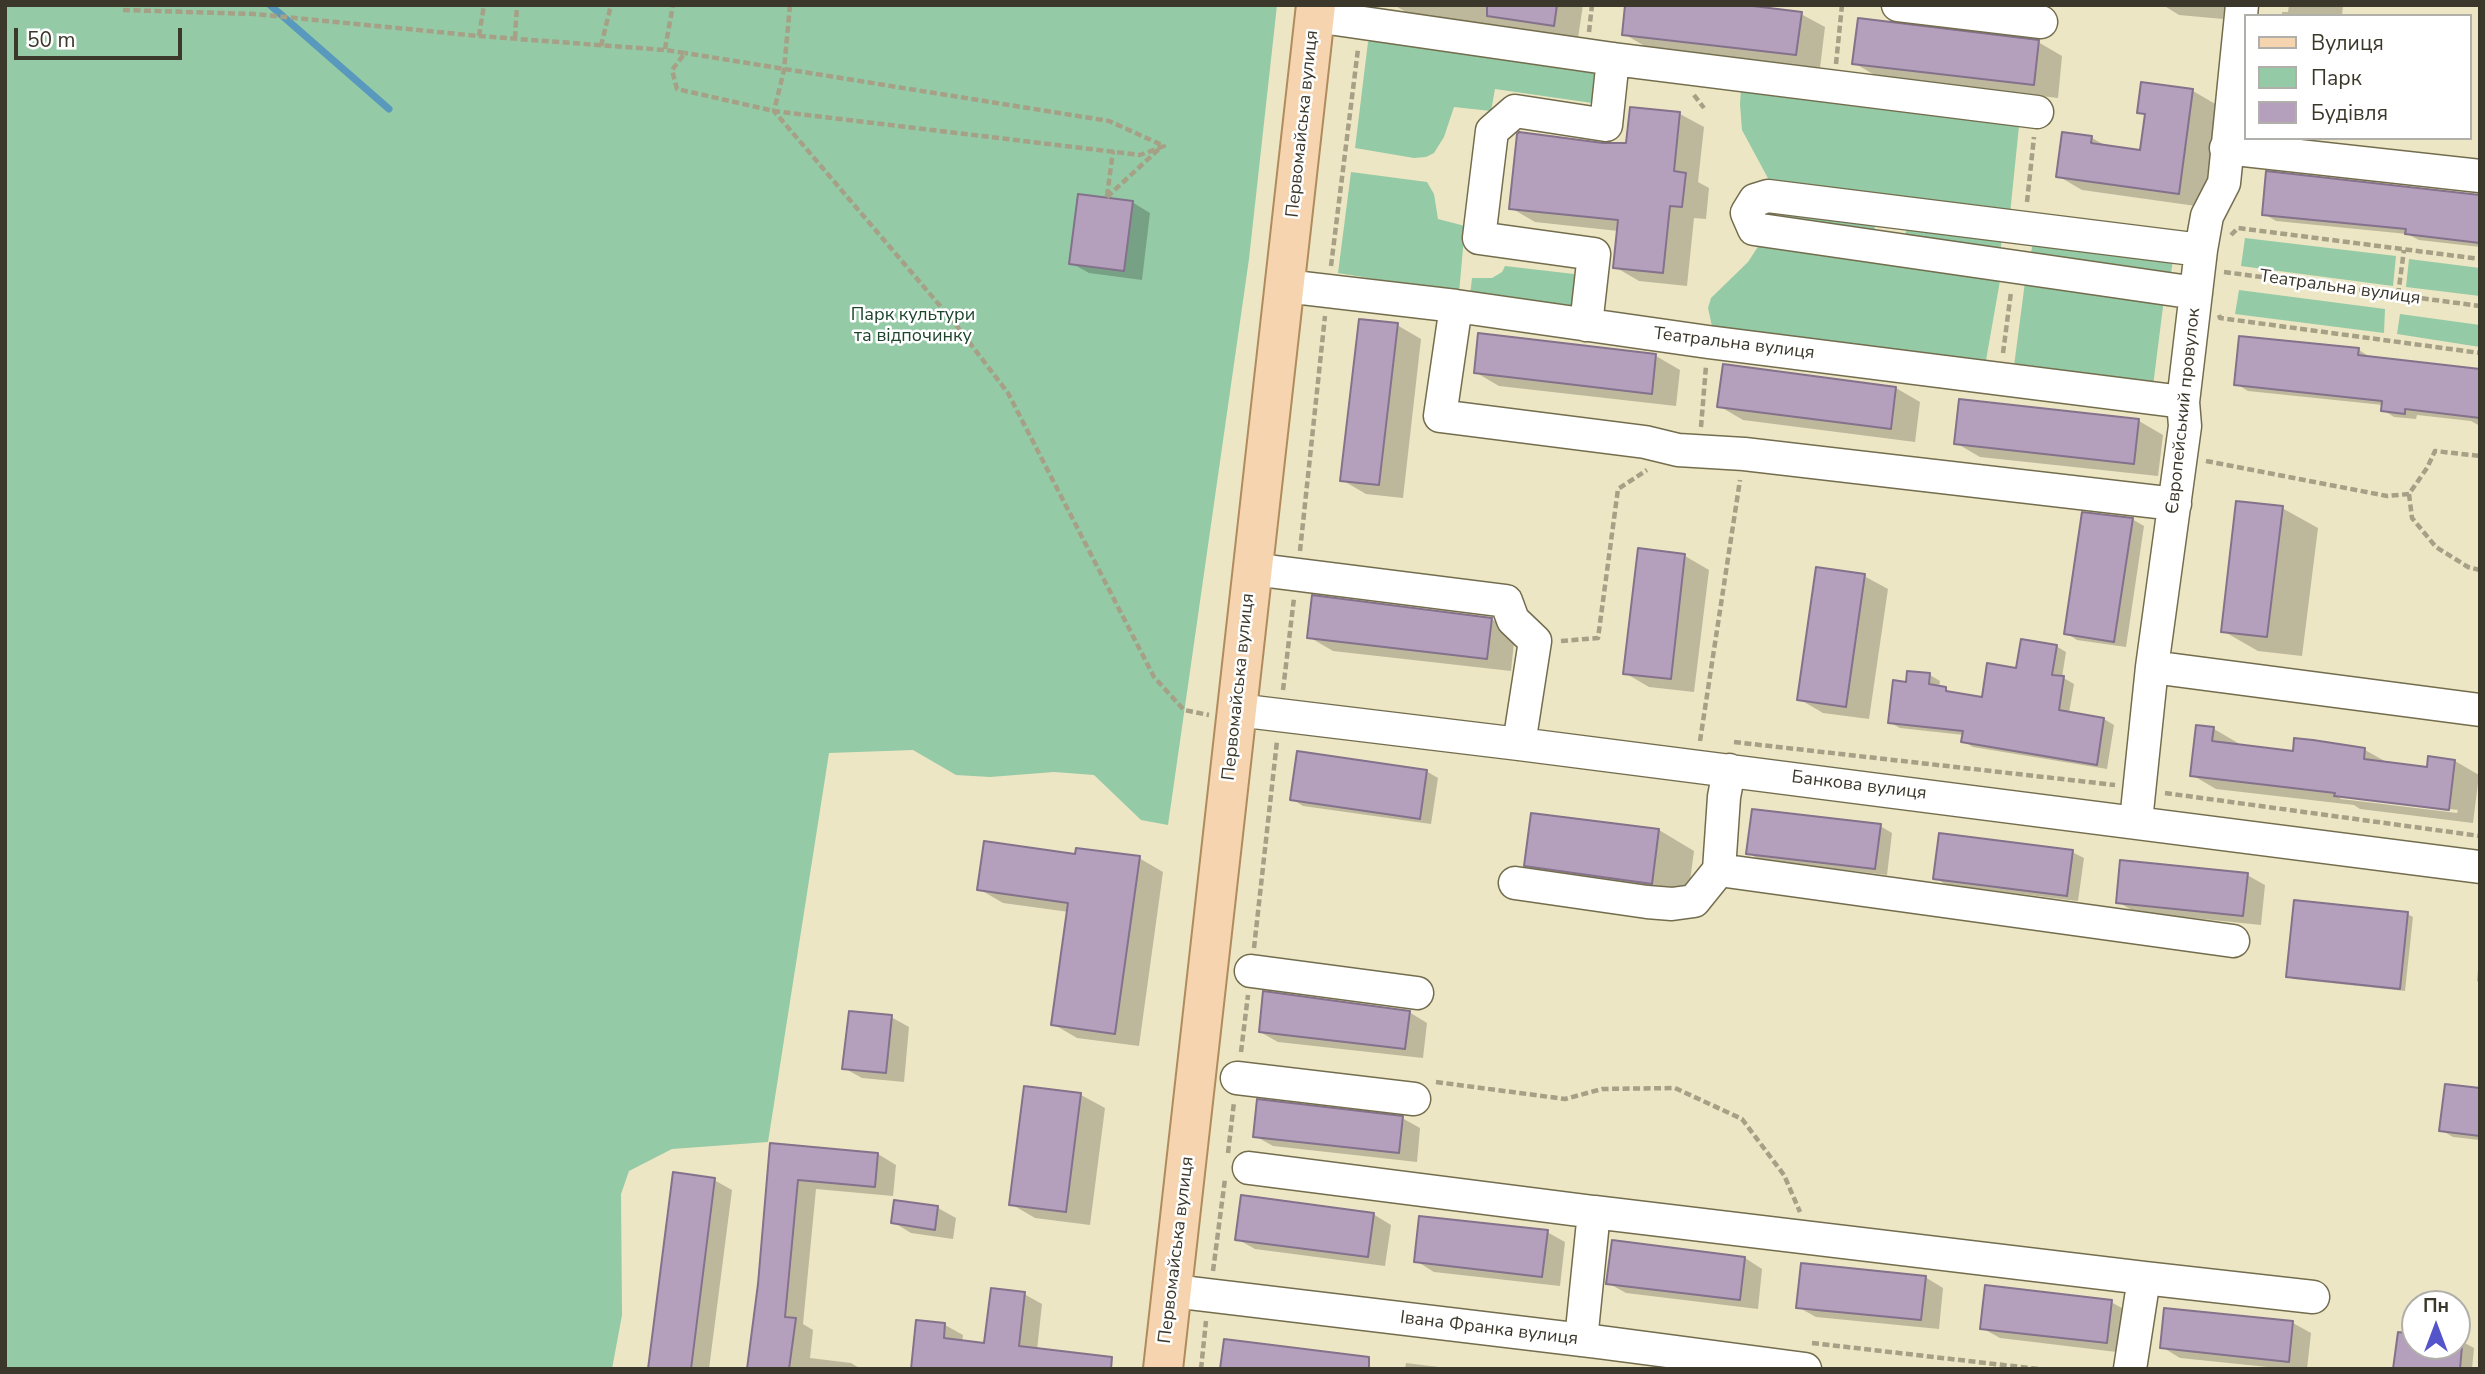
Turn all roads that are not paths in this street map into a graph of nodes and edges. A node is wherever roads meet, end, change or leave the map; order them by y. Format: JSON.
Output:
{"nodes":[{"id":1,"x":1898,"y":5,"type":"edge"},
{"id":2,"x":2242,"y":5,"type":"edge"},
{"id":3,"x":1315,"y":11,"type":"edge"},
{"id":4,"x":2041,"y":22,"type":"dead end"},
{"id":5,"x":1612,"y":59,"type":"junction"},
{"id":6,"x":2037,"y":112,"type":"road end"},
{"id":7,"x":2226,"y":148,"type":"junction"},
{"id":8,"x":2480,"y":176,"type":"edge"},
{"id":9,"x":2199,"y":271,"type":"junction"},
{"id":10,"x":1285,"y":286,"type":"junction"},
{"id":11,"x":1456,"y":306,"type":"junction"},
{"id":12,"x":1586,"y":325,"type":"junction"},
{"id":13,"x":2183,"y":402,"type":"junction"},
{"id":14,"x":2175,"y":504,"type":"junction"},
{"id":15,"x":1252,"y":569,"type":"junction"},
{"id":16,"x":2152,"y":667,"type":"junction"},
{"id":17,"x":2480,"y":710,"type":"edge"},
{"id":18,"x":1236,"y":716,"type":"junction"},
{"id":19,"x":1519,"y":744,"type":"junction"},
{"id":20,"x":1729,"y":756,"type":"junction"},
{"id":21,"x":2136,"y":821,"type":"junction"},
{"id":22,"x":2480,"y":867,"type":"edge"},
{"id":23,"x":1719,"y":870,"type":"junction"},
{"id":24,"x":1515,"y":883,"type":"dead end"},
{"id":25,"x":2233,"y":942,"type":"dead end"},
{"id":26,"x":1251,"y":971,"type":"road end"},
{"id":27,"x":1417,"y":993,"type":"dead end"},
{"id":28,"x":1237,"y":1078,"type":"road end"},
{"id":29,"x":1425,"y":1091,"type":"road end"},
{"id":30,"x":1234,"y":1168,"type":"road end"},
{"id":31,"x":1594,"y":1212,"type":"junction"},
{"id":32,"x":2144,"y":1278,"type":"junction"},
{"id":33,"x":1191,"y":1294,"type":"junction"},
{"id":34,"x":2313,"y":1297,"type":"dead end"},
{"id":35,"x":1592,"y":1350,"type":"edge"},
{"id":36,"x":1163,"y":1369,"type":"edge"},
{"id":37,"x":1805,"y":1369,"type":"edge"},
{"id":38,"x":2130,"y":1369,"type":"edge"}],
"edges":[{"from":1,"to":4,"type":"street"},
{"from":2,"to":7,"type":"street","name":"Європейський провулок"},
{"from":3,"to":5,"type":"street"},
{"from":3,"to":10,"type":"main road","name":"Первомайська вулиця"},
{"from":5,"to":6,"type":"street"},
{"from":5,"to":12,"type":"street"},
{"from":7,"to":8,"type":"street"},
{"from":7,"to":9,"type":"street","name":"Європейський провулок"},
{"from":9,"to":9,"type":"street"},
{"from":9,"to":13,"type":"street","name":"Європейський провулок"},
{"from":10,"to":11,"type":"street","name":"Театральна вулиця"},
{"from":10,"to":15,"type":"main road","name":"Первомайська вулиця"},
{"from":11,"to":12,"type":"street","name":"Театральна вулиця"},
{"from":11,"to":14,"type":"street"},
{"from":12,"to":13,"type":"street","name":"Театральна вулиця"},
{"from":13,"to":14,"type":"street","name":"Європейський провулок"},
{"from":14,"to":16,"type":"street","name":"Європейський провулок"},
{"from":15,"to":18,"type":"main road","name":"Первомайська вулиця"},
{"from":15,"to":19,"type":"street"},
{"from":16,"to":17,"type":"street"},
{"from":16,"to":21,"type":"street","name":"Європейський провулок"},
{"from":18,"to":19,"type":"street","name":"Банкова вулиця"},
{"from":18,"to":33,"type":"main road","name":"Первомайська вулиця"},
{"from":19,"to":20,"type":"street","name":"Банкова вулиця"},
{"from":20,"to":21,"type":"street","name":"Банкова вулиця"},
{"from":20,"to":23,"type":"street"},
{"from":21,"to":22,"type":"street","name":"Банкова вулиця"},
{"from":23,"to":24,"type":"street"},
{"from":23,"to":25,"type":"street"},
{"from":26,"to":27,"type":"street"},
{"from":28,"to":29,"type":"street"},
{"from":30,"to":31,"type":"street"},
{"from":31,"to":32,"type":"street"},
{"from":31,"to":35,"type":"street"},
{"from":32,"to":34,"type":"street"},
{"from":32,"to":38,"type":"street"},
{"from":33,"to":35,"type":"street","name":"Івана Франка вулиця"},
{"from":33,"to":36,"type":"main road","name":"Первомайська вулиця"},
{"from":35,"to":37,"type":"street","name":"Івана Франка вулиця"}]}
